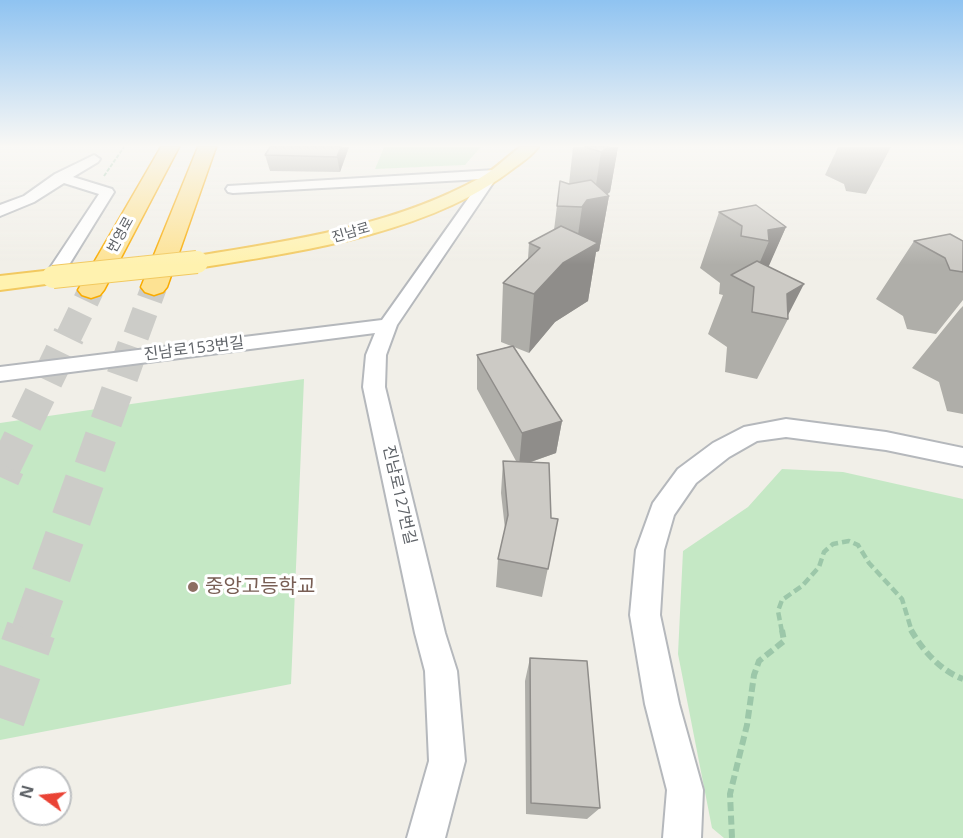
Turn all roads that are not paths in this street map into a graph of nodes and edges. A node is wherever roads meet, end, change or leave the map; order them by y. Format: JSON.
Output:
{"nodes":[{"id":1,"x":47,"y":186,"type":"edge"},
{"id":2,"x":83,"y":186,"type":"edge"},
{"id":3,"x":148,"y":186,"type":"edge"},
{"id":4,"x":192,"y":186,"type":"edge"},
{"id":5,"x":295,"y":186,"type":"edge"},
{"id":6,"x":475,"y":186,"type":"edge"},
{"id":7,"x":486,"y":186,"type":"edge"},
{"id":8,"x":233,"y":189,"type":"dead end"},
{"id":9,"x":2,"y":208,"type":"edge"},
{"id":10,"x":53,"y":277,"type":"junction"},
{"id":11,"x":0,"y":283,"type":"edge"},
{"id":12,"x":154,"y":287,"type":"tunnel mouth"},
{"id":13,"x":91,"y":290,"type":"tunnel mouth"},
{"id":14,"x":388,"y":325,"type":"junction"},
{"id":15,"x":0,"y":374,"type":"edge"},
{"id":16,"x":963,"y":457,"type":"edge"},
{"id":17,"x":426,"y":838,"type":"edge"},
{"id":18,"x":682,"y":838,"type":"edge"}],
"edges":[{"from":1,"to":9,"type":"street"},
{"from":2,"to":10,"type":"street"},
{"from":3,"to":13,"type":"highway","name":"번영로"},
{"from":4,"to":12,"type":"highway"},
{"from":5,"to":8,"type":"street"},
{"from":6,"to":10,"type":"main road","name":"진남로","bridge":true},
{"from":7,"to":14,"type":"street","name":"진남로127번길"},
{"from":10,"to":11,"type":"main road"},
{"from":14,"to":15,"type":"street","name":"진남로153번길"},
{"from":14,"to":17,"type":"street","name":"진남로127번길"},
{"from":16,"to":18,"type":"street"}]}
